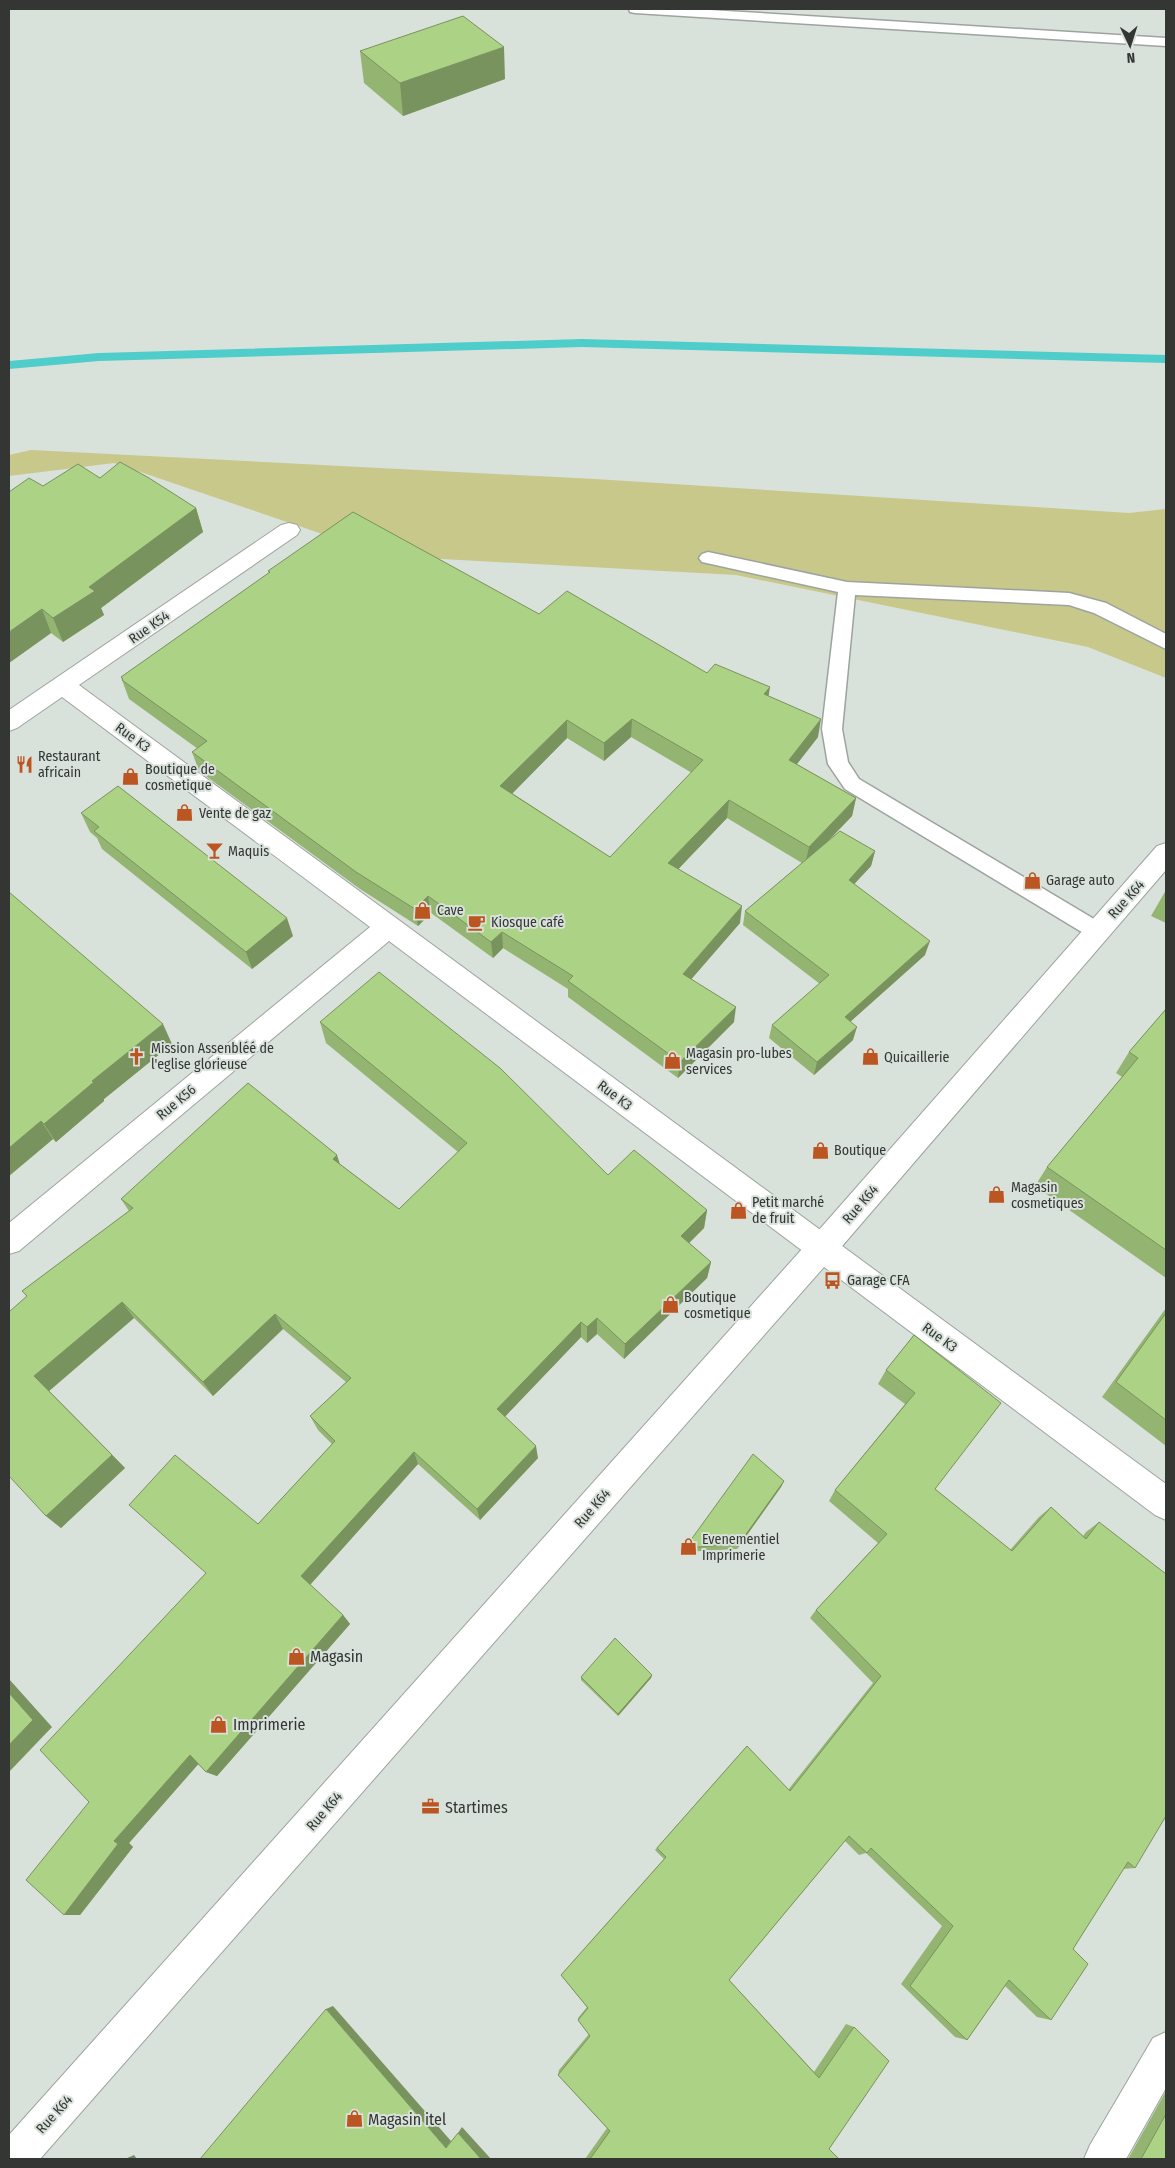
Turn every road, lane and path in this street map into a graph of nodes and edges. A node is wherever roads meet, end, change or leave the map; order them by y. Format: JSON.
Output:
{"nodes":[{"id":1,"x":635,"y":9,"type":"edge"},
{"id":2,"x":797,"y":14,"type":"edge"},
{"id":3,"x":1166,"y":42,"type":"edge"},
{"id":4,"x":289,"y":530,"type":"dead end"},
{"id":5,"x":708,"y":558,"type":"dead end"},
{"id":6,"x":847,"y":588,"type":"junction"},
{"id":7,"x":1166,"y":642,"type":"edge"},
{"id":8,"x":64,"y":686,"type":"junction"},
{"id":9,"x":9,"y":722,"type":"edge"},
{"id":10,"x":1166,"y":853,"type":"edge"},
{"id":11,"x":389,"y":926,"type":"junction"},
{"id":12,"x":1096,"y":931,"type":"junction"},
{"id":13,"x":9,"y":1240,"type":"edge"},
{"id":14,"x":821,"y":1249,"type":"junction"},
{"id":15,"x":1166,"y":1504,"type":"edge"},
{"id":16,"x":1166,"y":2051,"type":"edge"},
{"id":17,"x":14,"y":2159,"type":"edge"},
{"id":18,"x":1104,"y":2159,"type":"edge"}],
"edges":[{"from":1,"to":2,"type":"lane"},
{"from":2,"to":3,"type":"lane"},
{"from":4,"to":8,"type":"street","name":"Rue K54"},
{"from":5,"to":6,"type":"lane"},
{"from":6,"to":7,"type":"lane"},
{"from":6,"to":12,"type":"lane"},
{"from":8,"to":9,"type":"street","name":"Rue K54"},
{"from":8,"to":11,"type":"street","name":"Rue K3"},
{"from":10,"to":12,"type":"street","name":"Rue K64"},
{"from":11,"to":13,"type":"street","name":"Rue K56"},
{"from":11,"to":14,"type":"street","name":"Rue K3"},
{"from":12,"to":14,"type":"street","name":"Rue K64"},
{"from":14,"to":15,"type":"street","name":"Rue K3"},
{"from":14,"to":17,"type":"street","name":"Rue K64"},
{"from":16,"to":18,"type":"street"}]}
